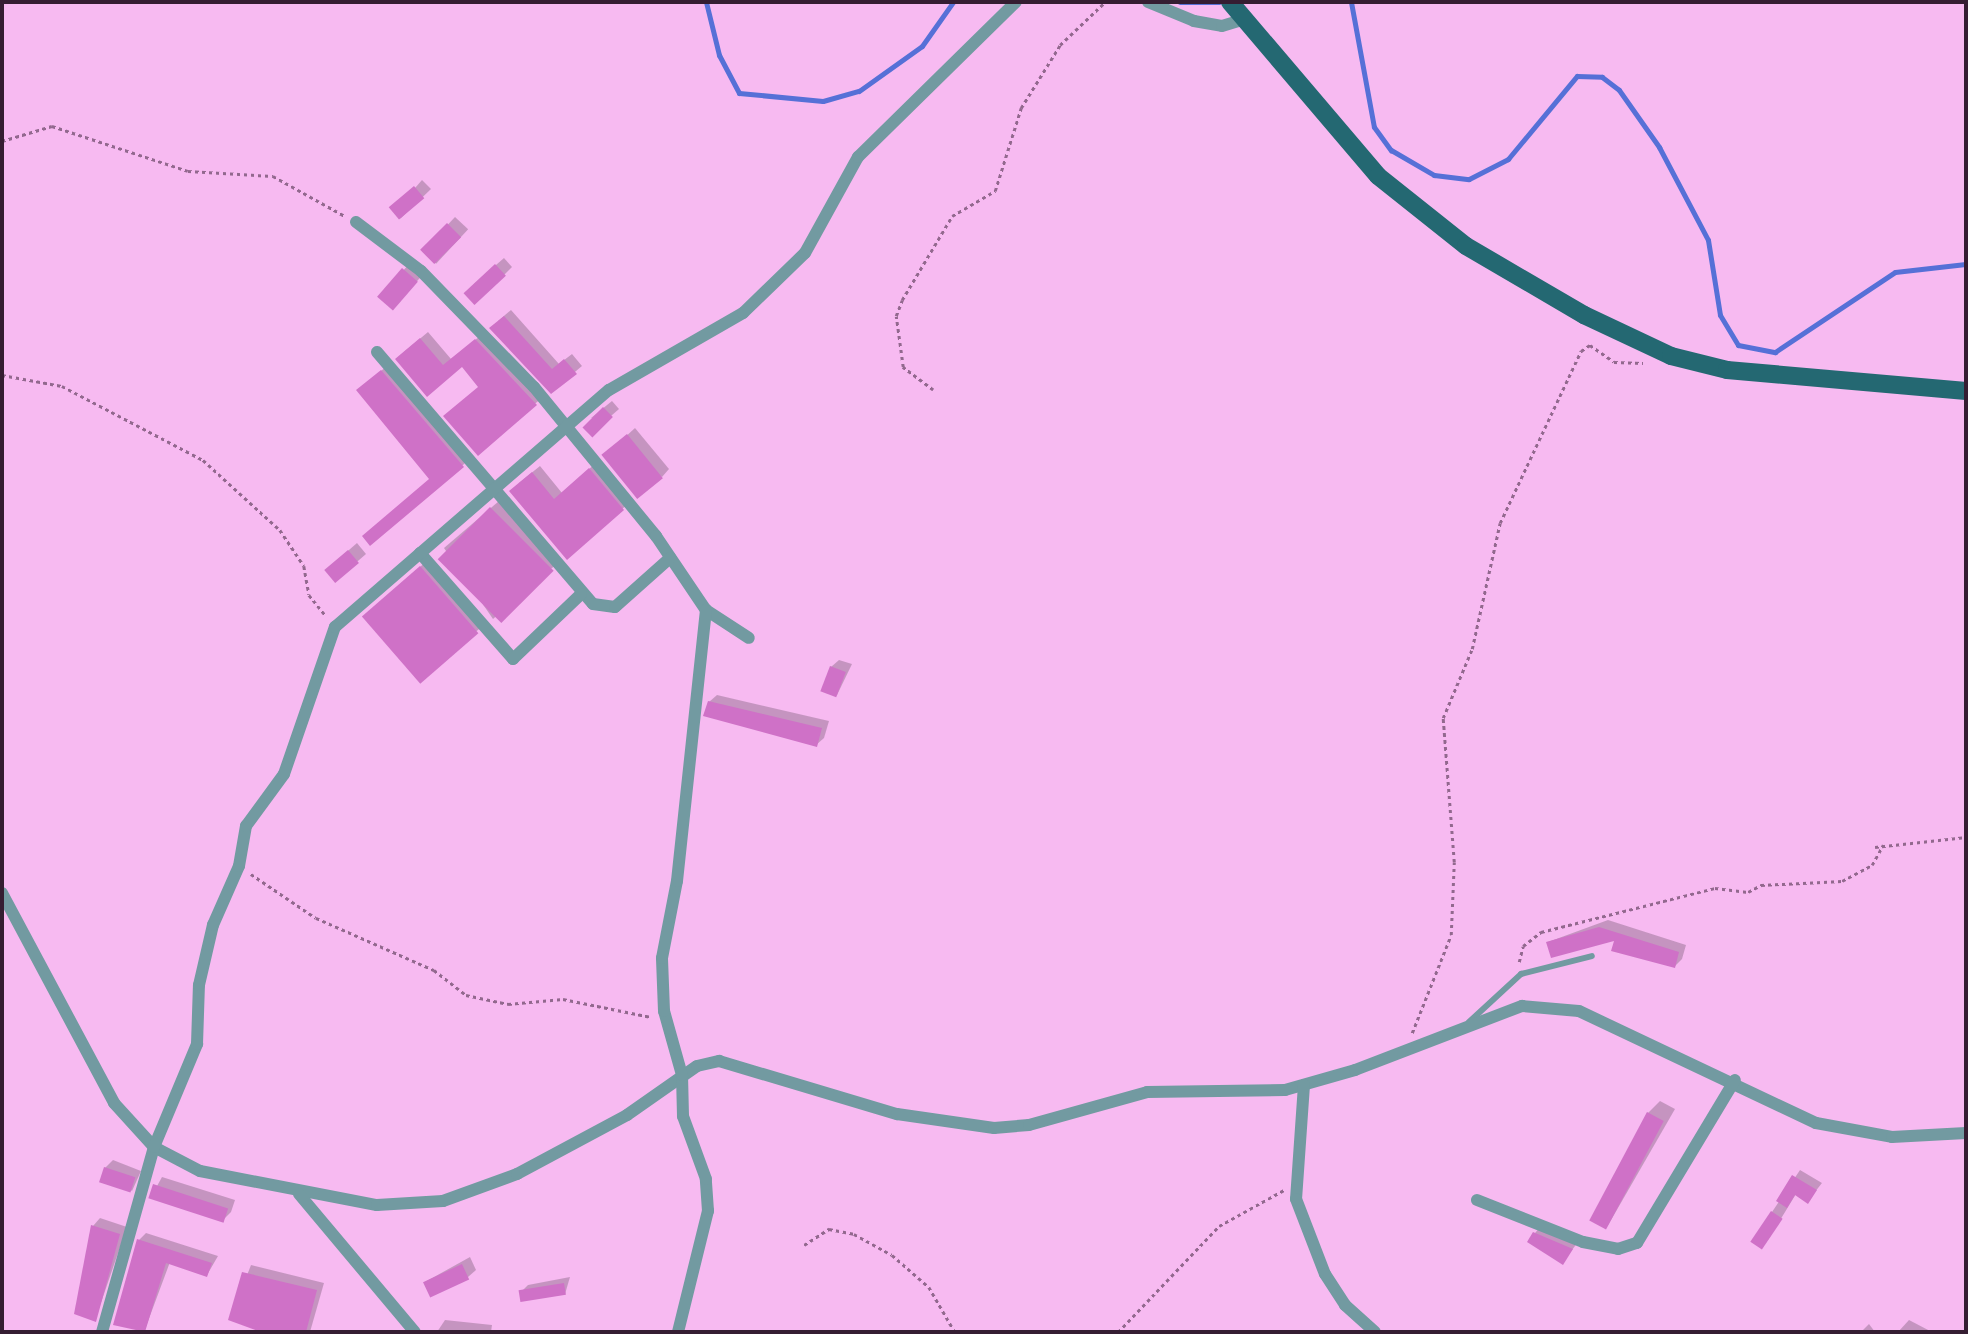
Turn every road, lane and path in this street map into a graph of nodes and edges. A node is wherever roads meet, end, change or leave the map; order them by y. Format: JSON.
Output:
{"nodes":[{"id":1,"x":1016,"y":2,"type":"edge"},
{"id":2,"x":1105,"y":2,"type":"edge"},
{"id":3,"x":1148,"y":2,"type":"edge"},
{"id":4,"x":1230,"y":2,"type":"edge"},
{"id":5,"x":1245,"y":19,"type":"junction"},
{"id":6,"x":2,"y":141,"type":"edge"},
{"id":7,"x":356,"y":222,"type":"joint"},
{"id":8,"x":377,"y":352,"type":"dead end"},
{"id":9,"x":1649,"y":363,"type":"dead end"},
{"id":10,"x":2,"y":375,"type":"edge"},
{"id":11,"x":933,"y":390,"type":"dead end"},
{"id":12,"x":1966,"y":391,"type":"edge"},
{"id":13,"x":566,"y":426,"type":"junction"},
{"id":14,"x":491,"y":491,"type":"junction"},
{"id":15,"x":420,"y":553,"type":"junction"},
{"id":16,"x":670,"y":558,"type":"junction"},
{"id":17,"x":581,"y":594,"type":"junction"},
{"id":18,"x":706,"y":610,"type":"junction"},
{"id":19,"x":335,"y":627,"type":"junction"},
{"id":20,"x":748,"y":638,"type":"dead end"},
{"id":21,"x":1966,"y":837,"type":"edge"},
{"id":22,"x":1883,"y":845,"type":"junction"},
{"id":23,"x":1875,"y":847,"type":"dead end"},
{"id":24,"x":239,"y":866,"type":"junction"},
{"id":25,"x":2,"y":893,"type":"edge"},
{"id":26,"x":1592,"y":956,"type":"dead end"},
{"id":27,"x":1521,"y":974,"type":"junction"},
{"id":28,"x":668,"y":1027,"type":"junction"},
{"id":29,"x":1463,"y":1029,"type":"junction"},
{"id":30,"x":1405,"y":1052,"type":"junction"},
{"id":31,"x":682,"y":1075,"type":"junction"},
{"id":32,"x":1735,"y":1080,"type":"junction"},
{"id":33,"x":1304,"y":1084,"type":"junction"},
{"id":34,"x":1966,"y":1133,"type":"edge"},
{"id":35,"x":154,"y":1147,"type":"junction"},
{"id":36,"x":1296,"y":1184,"type":"junction"},
{"id":37,"x":299,"y":1194,"type":"junction"},
{"id":38,"x":1477,"y":1200,"type":"dead end"},
{"id":39,"x":803,"y":1245,"type":"dead end"},
{"id":40,"x":102,"y":1332,"type":"edge"},
{"id":41,"x":415,"y":1332,"type":"edge"},
{"id":42,"x":678,"y":1332,"type":"edge"},
{"id":43,"x":955,"y":1332,"type":"edge"},
{"id":44,"x":1118,"y":1332,"type":"edge"},
{"id":45,"x":1375,"y":1332,"type":"edge"}],
"edges":[{"from":1,"to":13,"type":"street"},
{"from":2,"to":11,"type":"path"},
{"from":3,"to":5,"type":"street"},
{"from":4,"to":5,"type":"main road"},
{"from":5,"to":12,"type":"main road"},
{"from":6,"to":7,"type":"path"},
{"from":7,"to":13,"type":"street"},
{"from":8,"to":14,"type":"street"},
{"from":9,"to":30,"type":"path"},
{"from":10,"to":19,"type":"path"},
{"from":13,"to":14,"type":"street"},
{"from":13,"to":16,"type":"street"},
{"from":14,"to":15,"type":"street"},
{"from":14,"to":17,"type":"street"},
{"from":15,"to":17,"type":"street"},
{"from":15,"to":19,"type":"street"},
{"from":16,"to":17,"type":"street"},
{"from":16,"to":18,"type":"street"},
{"from":18,"to":20,"type":"street"},
{"from":18,"to":28,"type":"street"},
{"from":19,"to":24,"type":"street"},
{"from":21,"to":22,"type":"path"},
{"from":22,"to":23,"type":"path"},
{"from":22,"to":27,"type":"path"},
{"from":24,"to":28,"type":"path"},
{"from":24,"to":35,"type":"street"},
{"from":25,"to":35,"type":"street"},
{"from":26,"to":27,"type":"lane"},
{"from":27,"to":29,"type":"lane"},
{"from":28,"to":31,"type":"street"},
{"from":29,"to":30,"type":"street"},
{"from":29,"to":32,"type":"street"},
{"from":30,"to":33,"type":"street"},
{"from":31,"to":33,"type":"street"},
{"from":31,"to":37,"type":"street"},
{"from":31,"to":42,"type":"street"},
{"from":32,"to":34,"type":"street"},
{"from":32,"to":38,"type":"street"},
{"from":33,"to":36,"type":"street"},
{"from":35,"to":37,"type":"street"},
{"from":35,"to":40,"type":"street"},
{"from":36,"to":44,"type":"path"},
{"from":36,"to":45,"type":"street"},
{"from":37,"to":41,"type":"street"},
{"from":39,"to":43,"type":"path"}]}
